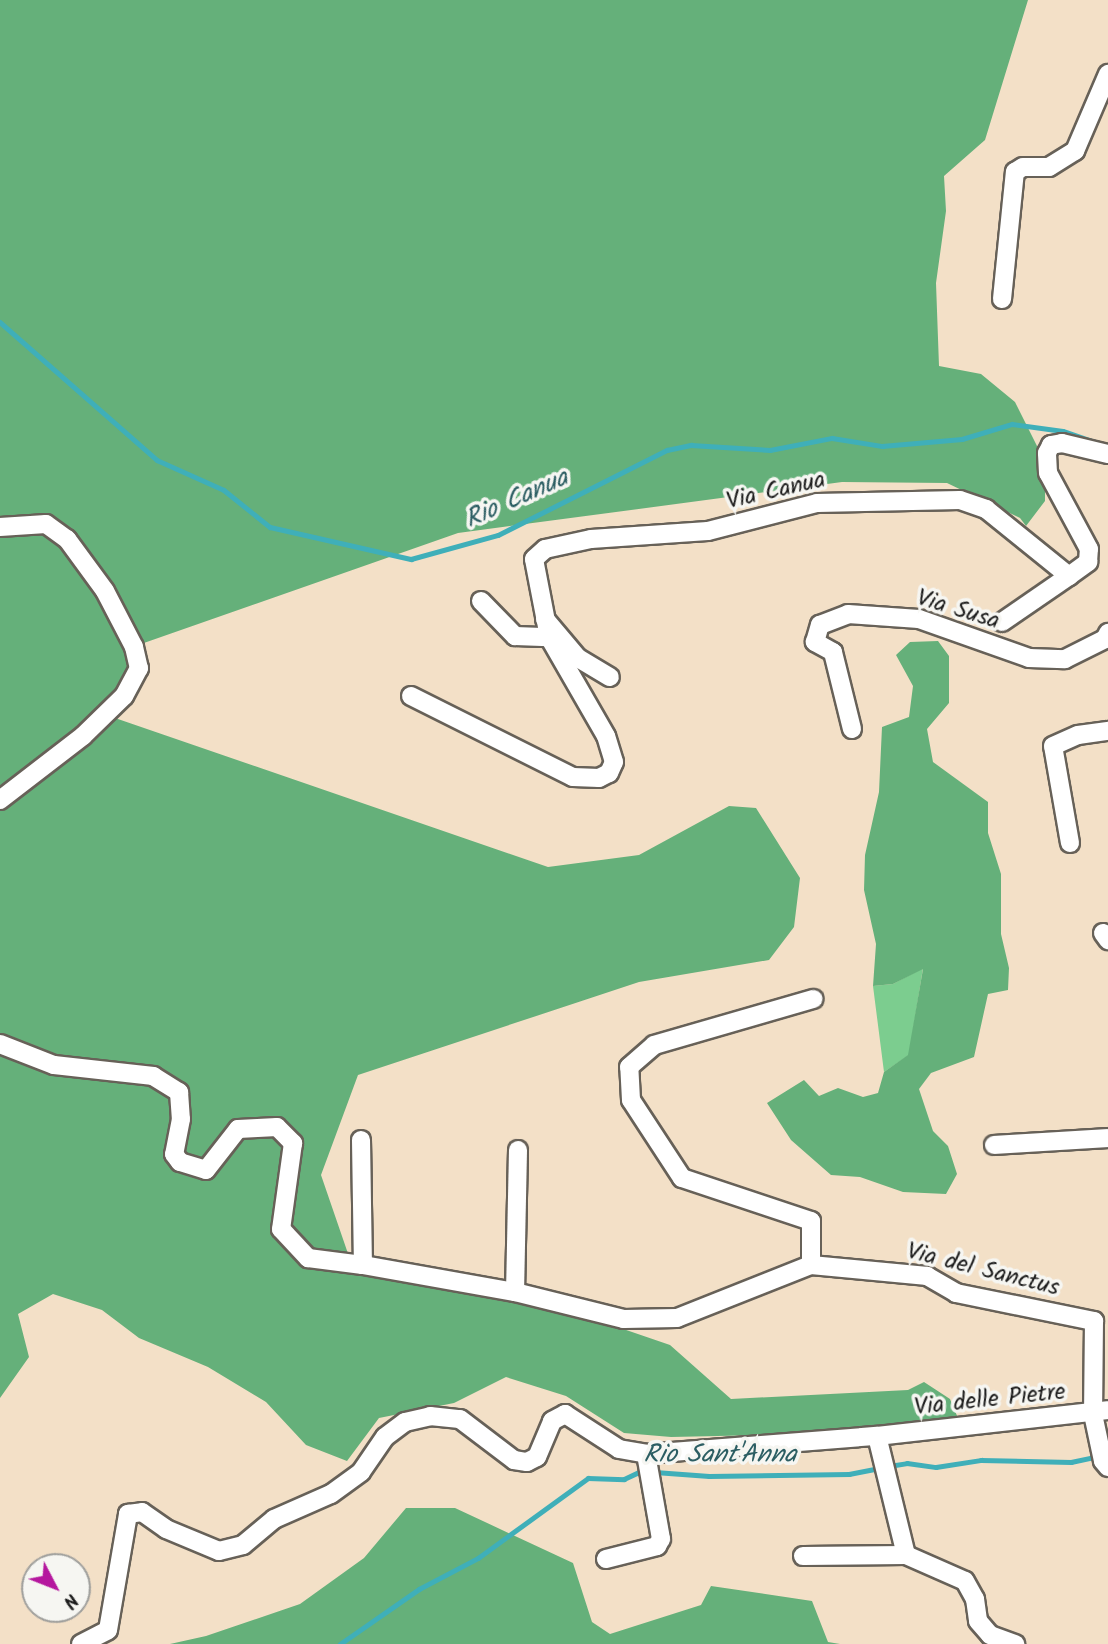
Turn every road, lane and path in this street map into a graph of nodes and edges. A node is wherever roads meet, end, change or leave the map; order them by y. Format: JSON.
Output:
{"nodes":[{"id":1,"x":1108,"y":74,"type":"edge"},
{"id":2,"x":1002,"y":299,"type":"dead end"},
{"id":3,"x":1108,"y":454,"type":"edge"},
{"id":4,"x":0,"y":527,"type":"edge"},
{"id":5,"x":1069,"y":576,"type":"junction"},
{"id":6,"x":481,"y":601,"type":"dead end"},
{"id":7,"x":545,"y":619,"type":"junction"},
{"id":8,"x":1002,"y":622,"type":"dead end"},
{"id":9,"x":1108,"y":633,"type":"edge"},
{"id":10,"x":549,"y":637,"type":"junction"},
{"id":11,"x":610,"y":677,"type":"dead end"},
{"id":12,"x":411,"y":696,"type":"dead end"},
{"id":13,"x":852,"y":729,"type":"dead end"},
{"id":14,"x":1108,"y":732,"type":"edge"},
{"id":15,"x":0,"y":800,"type":"edge"},
{"id":16,"x":1070,"y":843,"type":"dead end"},
{"id":17,"x":813,"y":999,"type":"dead end"},
{"id":18,"x":0,"y":1044,"type":"edge"},
{"id":19,"x":1108,"y":1138,"type":"edge"},
{"id":20,"x":361,"y":1140,"type":"dead end"},
{"id":21,"x":994,"y":1145,"type":"dead end"},
{"id":22,"x":518,"y":1150,"type":"dead end"},
{"id":23,"x":363,"y":1265,"type":"junction"},
{"id":24,"x":811,"y":1265,"type":"junction"},
{"id":25,"x":515,"y":1292,"type":"junction"},
{"id":26,"x":1100,"y":1412,"type":"edge"},
{"id":27,"x":878,"y":1441,"type":"junction"},
{"id":28,"x":646,"y":1457,"type":"junction"},
{"id":29,"x":1105,"y":1464,"type":"edge"},
{"id":30,"x":906,"y":1555,"type":"junction"},
{"id":31,"x":803,"y":1556,"type":"dead end"},
{"id":32,"x":606,"y":1559,"type":"dead end"},
{"id":33,"x":81,"y":1644,"type":"edge"},
{"id":34,"x":1015,"y":1644,"type":"edge"}],
"edges":[{"from":1,"to":2,"type":"street"},
{"from":3,"to":5,"type":"street"},
{"from":4,"to":15,"type":"street"},
{"from":5,"to":7,"type":"street","name":"Via Canua"},
{"from":5,"to":8,"type":"street"},
{"from":6,"to":10,"type":"street"},
{"from":7,"to":10,"type":"street","name":"Via Canua"},
{"from":7,"to":11,"type":"street","name":"Via Canua"},
{"from":9,"to":13,"type":"street","name":"Via Susa"},
{"from":10,"to":12,"type":"street","name":"Via Canua"},
{"from":14,"to":16,"type":"street"},
{"from":17,"to":24,"type":"street"},
{"from":18,"to":23,"type":"street","name":"Via del Sanctus"},
{"from":19,"to":21,"type":"street"},
{"from":20,"to":23,"type":"street"},
{"from":22,"to":25,"type":"street"},
{"from":23,"to":25,"type":"street","name":"Via del Sanctus"},
{"from":24,"to":25,"type":"street","name":"Via del Sanctus"},
{"from":24,"to":26,"type":"street","name":"Via del Sanctus"},
{"from":26,"to":27,"type":"street","name":"Via delle Pietre"},
{"from":26,"to":29,"type":"street"},
{"from":27,"to":28,"type":"street","name":"Via delle Pietre"},
{"from":27,"to":30,"type":"street"},
{"from":28,"to":32,"type":"street"},
{"from":28,"to":33,"type":"street","name":"Via delle Pietre"},
{"from":30,"to":31,"type":"street"},
{"from":30,"to":34,"type":"street"}]}
